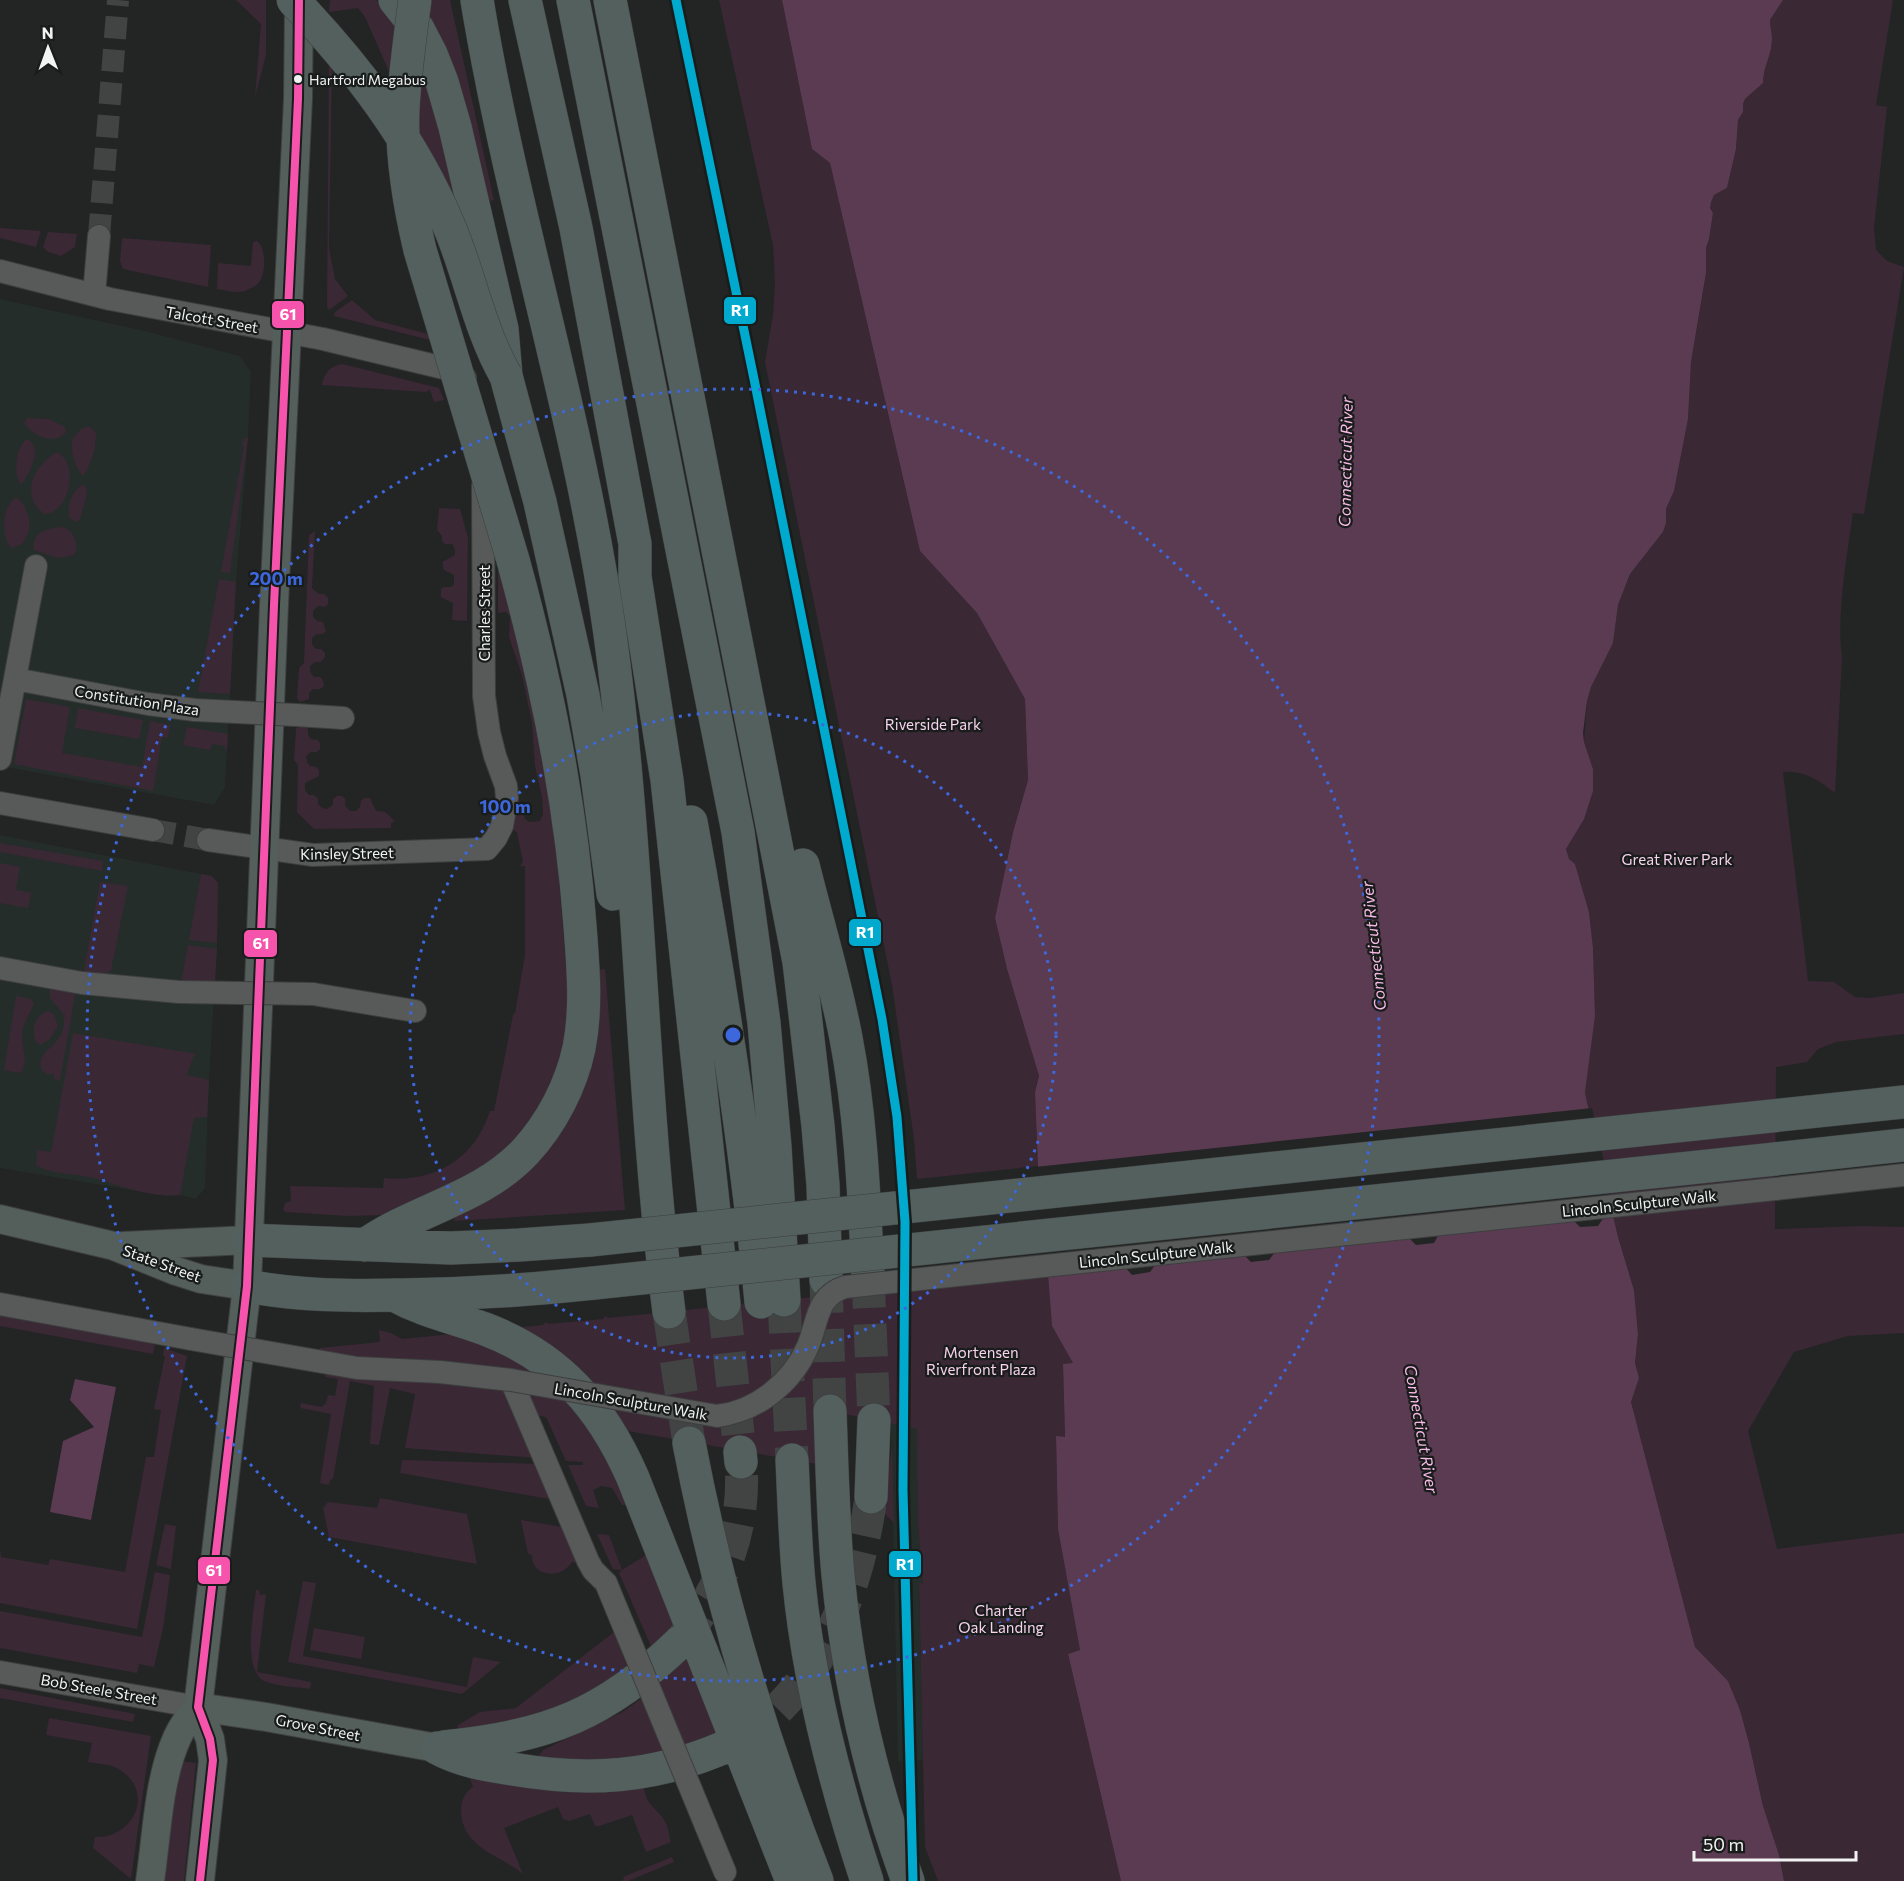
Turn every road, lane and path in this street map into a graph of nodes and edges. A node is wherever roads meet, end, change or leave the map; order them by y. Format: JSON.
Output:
{"nodes":[{"id":1,"x":294,"y":0,"type":"edge"},
{"id":2,"x":299,"y":0,"type":"edge"},
{"id":3,"x":395,"y":0,"type":"edge"},
{"id":4,"x":415,"y":0,"type":"edge"},
{"id":5,"x":477,"y":0,"type":"edge"},
{"id":6,"x":525,"y":0,"type":"edge"},
{"id":7,"x":573,"y":0,"type":"edge"},
{"id":8,"x":610,"y":0,"type":"edge"},
{"id":9,"x":99,"y":236,"type":"tunnel mouth"},
{"id":10,"x":0,"y":271,"type":"edge"},
{"id":11,"x":94,"y":295,"type":"junction"},
{"id":12,"x":288,"y":333,"type":"junction"},
{"id":13,"x":459,"y":374,"type":"joint"},
{"id":14,"x":506,"y":376,"type":"junction"},
{"id":15,"x":635,"y":544,"type":"junction"},
{"id":16,"x":36,"y":566,"type":"dead end"},
{"id":17,"x":15,"y":679,"type":"junction"},
{"id":18,"x":343,"y":718,"type":"dead end"},
{"id":19,"x":759,"y":752,"type":"junction"},
{"id":20,"x":0,"y":759,"type":"edge"},
{"id":21,"x":0,"y":803,"type":"edge"},
{"id":22,"x":153,"y":830,"type":"tunnel mouth"},
{"id":23,"x":208,"y":840,"type":"tunnel mouth"},
{"id":24,"x":265,"y":849,"type":"junction"},
{"id":25,"x":487,"y":849,"type":"joint"},
{"id":26,"x":0,"y":968,"type":"edge"},
{"id":27,"x":415,"y":1011,"type":"dead end"},
{"id":28,"x":1904,"y":1102,"type":"edge"},
{"id":29,"x":1904,"y":1145,"type":"edge"},
{"id":30,"x":651,"y":1148,"type":"junction"},
{"id":31,"x":1904,"y":1175,"type":"edge"},
{"id":32,"x":0,"y":1219,"type":"edge"},
{"id":33,"x":248,"y":1240,"type":"junction"},
{"id":34,"x":365,"y":1245,"type":"junction"},
{"id":35,"x":114,"y":1246,"type":"junction"},
{"id":36,"x":868,"y":1275,"type":"tunnel mouth"},
{"id":37,"x":826,"y":1280,"type":"tunnel mouth"},
{"id":38,"x":247,"y":1286,"type":"junction"},
{"id":39,"x":394,"y":1295,"type":"junction"},
{"id":40,"x":0,"y":1304,"type":"edge"},
{"id":41,"x":724,"y":1304,"type":"tunnel mouth"},
{"id":42,"x":669,"y":1312,"type":"tunnel mouth"},
{"id":43,"x":511,"y":1380,"type":"junction"},
{"id":44,"x":830,"y":1411,"type":"tunnel mouth"},
{"id":45,"x":874,"y":1420,"type":"tunnel mouth"},
{"id":46,"x":689,"y":1443,"type":"tunnel mouth"},
{"id":47,"x":783,"y":1459,"type":"tunnel mouth"},
{"id":48,"x":871,"y":1497,"type":"tunnel mouth"},
{"id":49,"x":681,"y":1641,"type":"tunnel mouth"},
{"id":50,"x":0,"y":1672,"type":"edge"},
{"id":51,"x":198,"y":1707,"type":"junction"},
{"id":52,"x":725,"y":1747,"type":"tunnel mouth"},
{"id":53,"x":437,"y":1748,"type":"junction"},
{"id":54,"x":725,"y":1872,"type":"dead end"},
{"id":55,"x":150,"y":1881,"type":"edge"},
{"id":56,"x":200,"y":1881,"type":"edge"},
{"id":57,"x":792,"y":1881,"type":"edge"},
{"id":58,"x":817,"y":1881,"type":"edge"},
{"id":59,"x":867,"y":1881,"type":"edge"},
{"id":60,"x":908,"y":1881,"type":"edge"}],
"edges":[{"from":1,"to":14,"type":"highway","bridge":true},
{"from":2,"to":12,"type":"main road"},
{"from":3,"to":14,"type":"highway"},
{"from":4,"to":34,"type":"highway","bridge":true},
{"from":5,"to":30,"type":"highway"},
{"from":6,"to":15,"type":"highway"},
{"from":7,"to":15,"type":"highway"},
{"from":8,"to":19,"type":"highway"},
{"from":9,"to":11,"type":"street"},
{"from":10,"to":11,"type":"street","name":"Talcott Street"},
{"from":11,"to":12,"type":"street","name":"Talcott Street"},
{"from":12,"to":13,"type":"street","name":"Talcott Street"},
{"from":12,"to":24,"type":"main road"},
{"from":13,"to":25,"type":"street","name":"Charles Street"},
{"from":14,"to":30,"type":"highway"},
{"from":15,"to":41,"type":"highway"},
{"from":16,"to":17,"type":"street"},
{"from":17,"to":18,"type":"street","name":"Constitution Plaza","bridge":true},
{"from":17,"to":20,"type":"street"},
{"from":19,"to":36,"type":"highway"},
{"from":19,"to":37,"type":"highway"},
{"from":21,"to":22,"type":"street"},
{"from":23,"to":24,"type":"street","name":"Kinsley Street"},
{"from":24,"to":25,"type":"street","name":"Kinsley Street"},
{"from":24,"to":33,"type":"main road"},
{"from":26,"to":27,"type":"street","bridge":true},
{"from":28,"to":34,"type":"highway","bridge":true},
{"from":29,"to":39,"type":"highway","bridge":true},
{"from":30,"to":42,"type":"highway"},
{"from":31,"to":43,"type":"street","name":"Lincoln Sculpture Walk","bridge":true},
{"from":32,"to":35,"type":"main road","name":"State Street"},
{"from":33,"to":34,"type":"highway"},
{"from":33,"to":35,"type":"main road","name":"State Street"},
{"from":33,"to":38,"type":"main road"},
{"from":35,"to":38,"type":"main road","name":"State Street"},
{"from":38,"to":39,"type":"highway"},
{"from":38,"to":51,"type":"main road"},
{"from":39,"to":57,"type":"highway"},
{"from":40,"to":43,"type":"street","name":"Lincoln Sculpture Walk","bridge":true},
{"from":43,"to":54,"type":"street","bridge":true},
{"from":44,"to":60,"type":"highway"},
{"from":45,"to":48,"type":"highway"},
{"from":46,"to":58,"type":"highway"},
{"from":47,"to":59,"type":"highway"},
{"from":49,"to":53,"type":"highway"},
{"from":50,"to":51,"type":"street","name":"Bob Steele Street"},
{"from":51,"to":53,"type":"main road","name":"Grove Street"},
{"from":51,"to":55,"type":"main road"},
{"from":51,"to":56,"type":"main road"},
{"from":52,"to":53,"type":"highway"}]}
